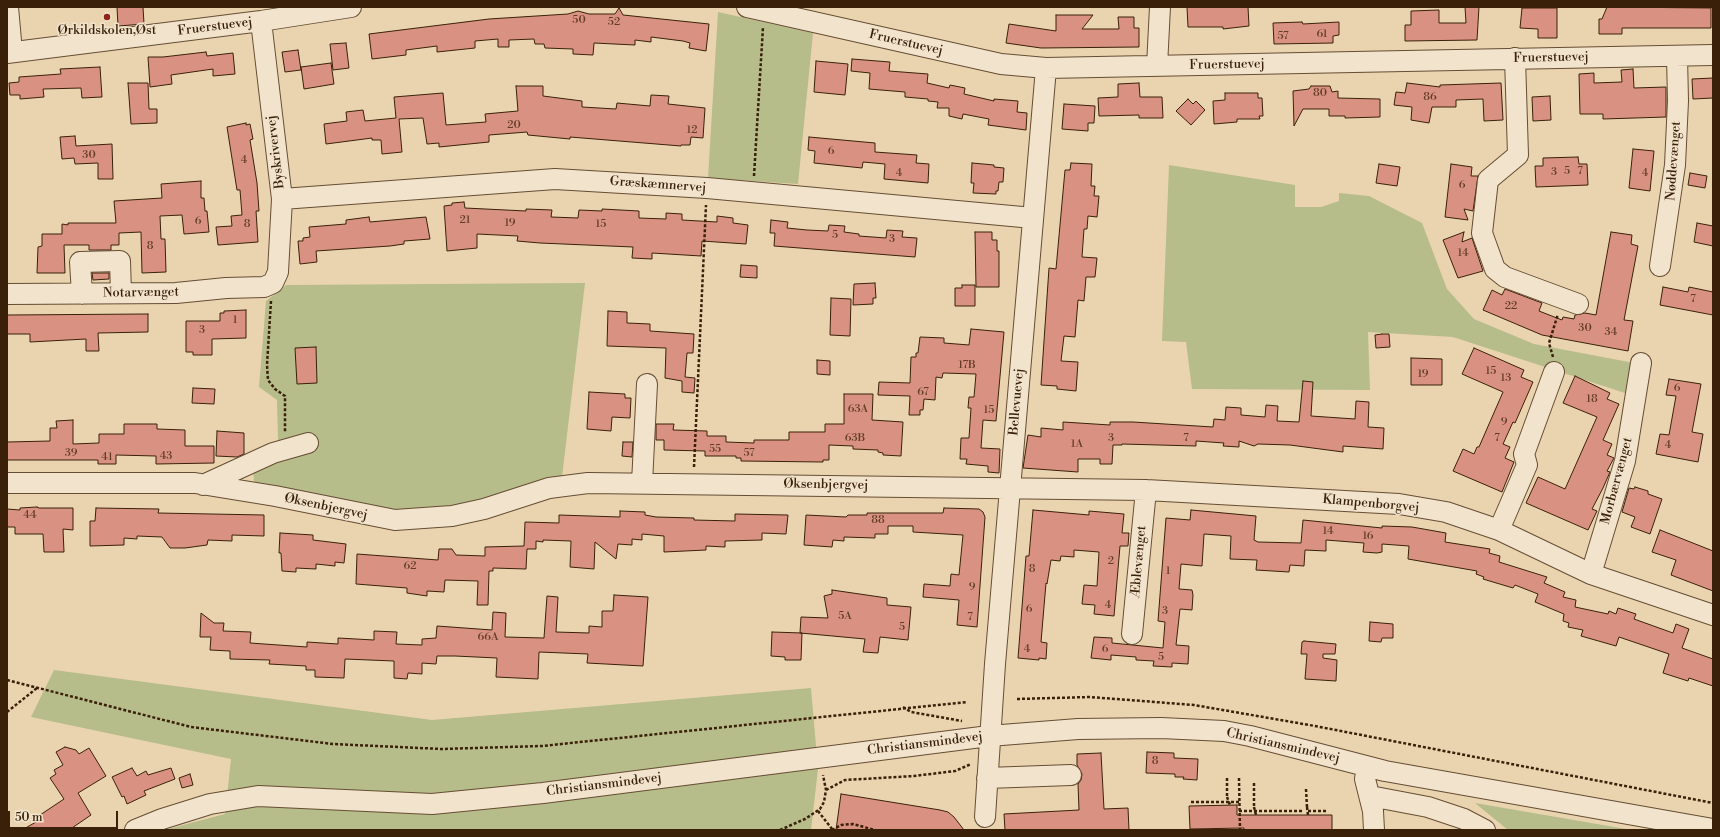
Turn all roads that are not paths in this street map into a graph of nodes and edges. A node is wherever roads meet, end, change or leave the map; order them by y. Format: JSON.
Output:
{"nodes":[{"id":1,"x":8,"y":7,"type":"edge"},
{"id":2,"x":351,"y":7,"type":"edge"},
{"id":3,"x":1160,"y":7,"type":"edge"},
{"id":4,"x":755,"y":9,"type":"edge"},
{"id":5,"x":261,"y":21,"type":"junction"},
{"id":6,"x":10,"y":52,"type":"edge"},
{"id":7,"x":1713,"y":55,"type":"edge"},
{"id":8,"x":1677,"y":56,"type":"junction"},
{"id":9,"x":1515,"y":58,"type":"junction"},
{"id":10,"x":1157,"y":66,"type":"junction"},
{"id":11,"x":1046,"y":68,"type":"junction"},
{"id":12,"x":282,"y":199,"type":"junction"},
{"id":13,"x":1033,"y":218,"type":"junction"},
{"id":14,"x":1660,"y":266,"type":"dead end"},
{"id":15,"x":272,"y":283,"type":"joint"},
{"id":16,"x":122,"y":293,"type":"junction"},
{"id":17,"x":7,"y":294,"type":"edge"},
{"id":18,"x":82,"y":294,"type":"junction"},
{"id":19,"x":1571,"y":301,"type":"road end"},
{"id":20,"x":1641,"y":363,"type":"dead end"},
{"id":21,"x":1554,"y":372,"type":"road end"},
{"id":22,"x":647,"y":384,"type":"dead end"},
{"id":23,"x":308,"y":443,"type":"dead end"},
{"id":24,"x":7,"y":483,"type":"edge"},
{"id":25,"x":642,"y":483,"type":"junction"},
{"id":26,"x":203,"y":485,"type":"junction"},
{"id":27,"x":1010,"y":487,"type":"junction"},
{"id":28,"x":1146,"y":490,"type":"junction"},
{"id":29,"x":1499,"y":530,"type":"junction"},
{"id":30,"x":1591,"y":574,"type":"junction"},
{"id":31,"x":1713,"y":615,"type":"edge"},
{"id":32,"x":1132,"y":634,"type":"dead end"},
{"id":33,"x":989,"y":736,"type":"junction"},
{"id":34,"x":1367,"y":767,"type":"junction"},
{"id":35,"x":1071,"y":774,"type":"dead end"},
{"id":36,"x":987,"y":778,"type":"junction"},
{"id":37,"x":1370,"y":796,"type":"junction"},
{"id":38,"x":985,"y":816,"type":"dead end"},
{"id":39,"x":1713,"y":829,"type":"edge"},
{"id":40,"x":136,"y":830,"type":"edge"},
{"id":41,"x":1374,"y":830,"type":"edge"},
{"id":42,"x":1485,"y":830,"type":"edge"}],
"edges":[{"from":1,"to":6,"type":"street"},
{"from":2,"to":5,"type":"street","name":"Fruerstuevej"},
{"from":3,"to":10,"type":"street"},
{"from":4,"to":11,"type":"street","name":"Fruerstuevej"},
{"from":5,"to":6,"type":"street","name":"Fruerstuevej"},
{"from":5,"to":12,"type":"street","name":"Byskrivervej"},
{"from":7,"to":8,"type":"street","name":"Fruerstuevej"},
{"from":8,"to":9,"type":"street","name":"Fruerstuevej"},
{"from":8,"to":14,"type":"street","name":"Nøddevænget"},
{"from":9,"to":10,"type":"street","name":"Fruerstuevej"},
{"from":9,"to":19,"type":"street"},
{"from":10,"to":11,"type":"street","name":"Fruerstuevej"},
{"from":11,"to":13,"type":"street","name":"Bellevuevej"},
{"from":12,"to":13,"type":"street","name":"Græskæmnervej"},
{"from":12,"to":15,"type":"street","name":"Byskrivervej"},
{"from":13,"to":27,"type":"street","name":"Bellevuevej"},
{"from":15,"to":16,"type":"street","name":"Notarvænget"},
{"from":16,"to":18,"type":"street","name":"Notarvænget"},
{"from":16,"to":18,"type":"street"},
{"from":17,"to":18,"type":"street","name":"Notarvænget"},
{"from":20,"to":30,"type":"street","name":"Morbærvænget"},
{"from":21,"to":29,"type":"street"},
{"from":22,"to":25,"type":"street"},
{"from":23,"to":26,"type":"street"},
{"from":24,"to":26,"type":"street","name":"Øksenbjergvej"},
{"from":25,"to":26,"type":"street","name":"Øksenbjergvej"},
{"from":25,"to":27,"type":"street","name":"Øksenbjergvej"},
{"from":27,"to":28,"type":"street","name":"Klampenborgvej"},
{"from":27,"to":33,"type":"street","name":"Bellevuevej"},
{"from":28,"to":29,"type":"street","name":"Klampenborgvej"},
{"from":28,"to":32,"type":"street","name":"Æblevænget"},
{"from":29,"to":30,"type":"street","name":"Klampenborgvej"},
{"from":30,"to":31,"type":"street","name":"Klampenborgvej"},
{"from":33,"to":34,"type":"street","name":"Christiansmindevej"},
{"from":33,"to":36,"type":"street","name":"Bellevuevej"},
{"from":33,"to":40,"type":"street","name":"Christiansmindevej"},
{"from":34,"to":37,"type":"street"},
{"from":34,"to":39,"type":"street","name":"Christiansmindevej"},
{"from":35,"to":36,"type":"street"},
{"from":36,"to":38,"type":"street","name":"Bellevuevej"},
{"from":37,"to":41,"type":"street"},
{"from":37,"to":42,"type":"street"}]}
